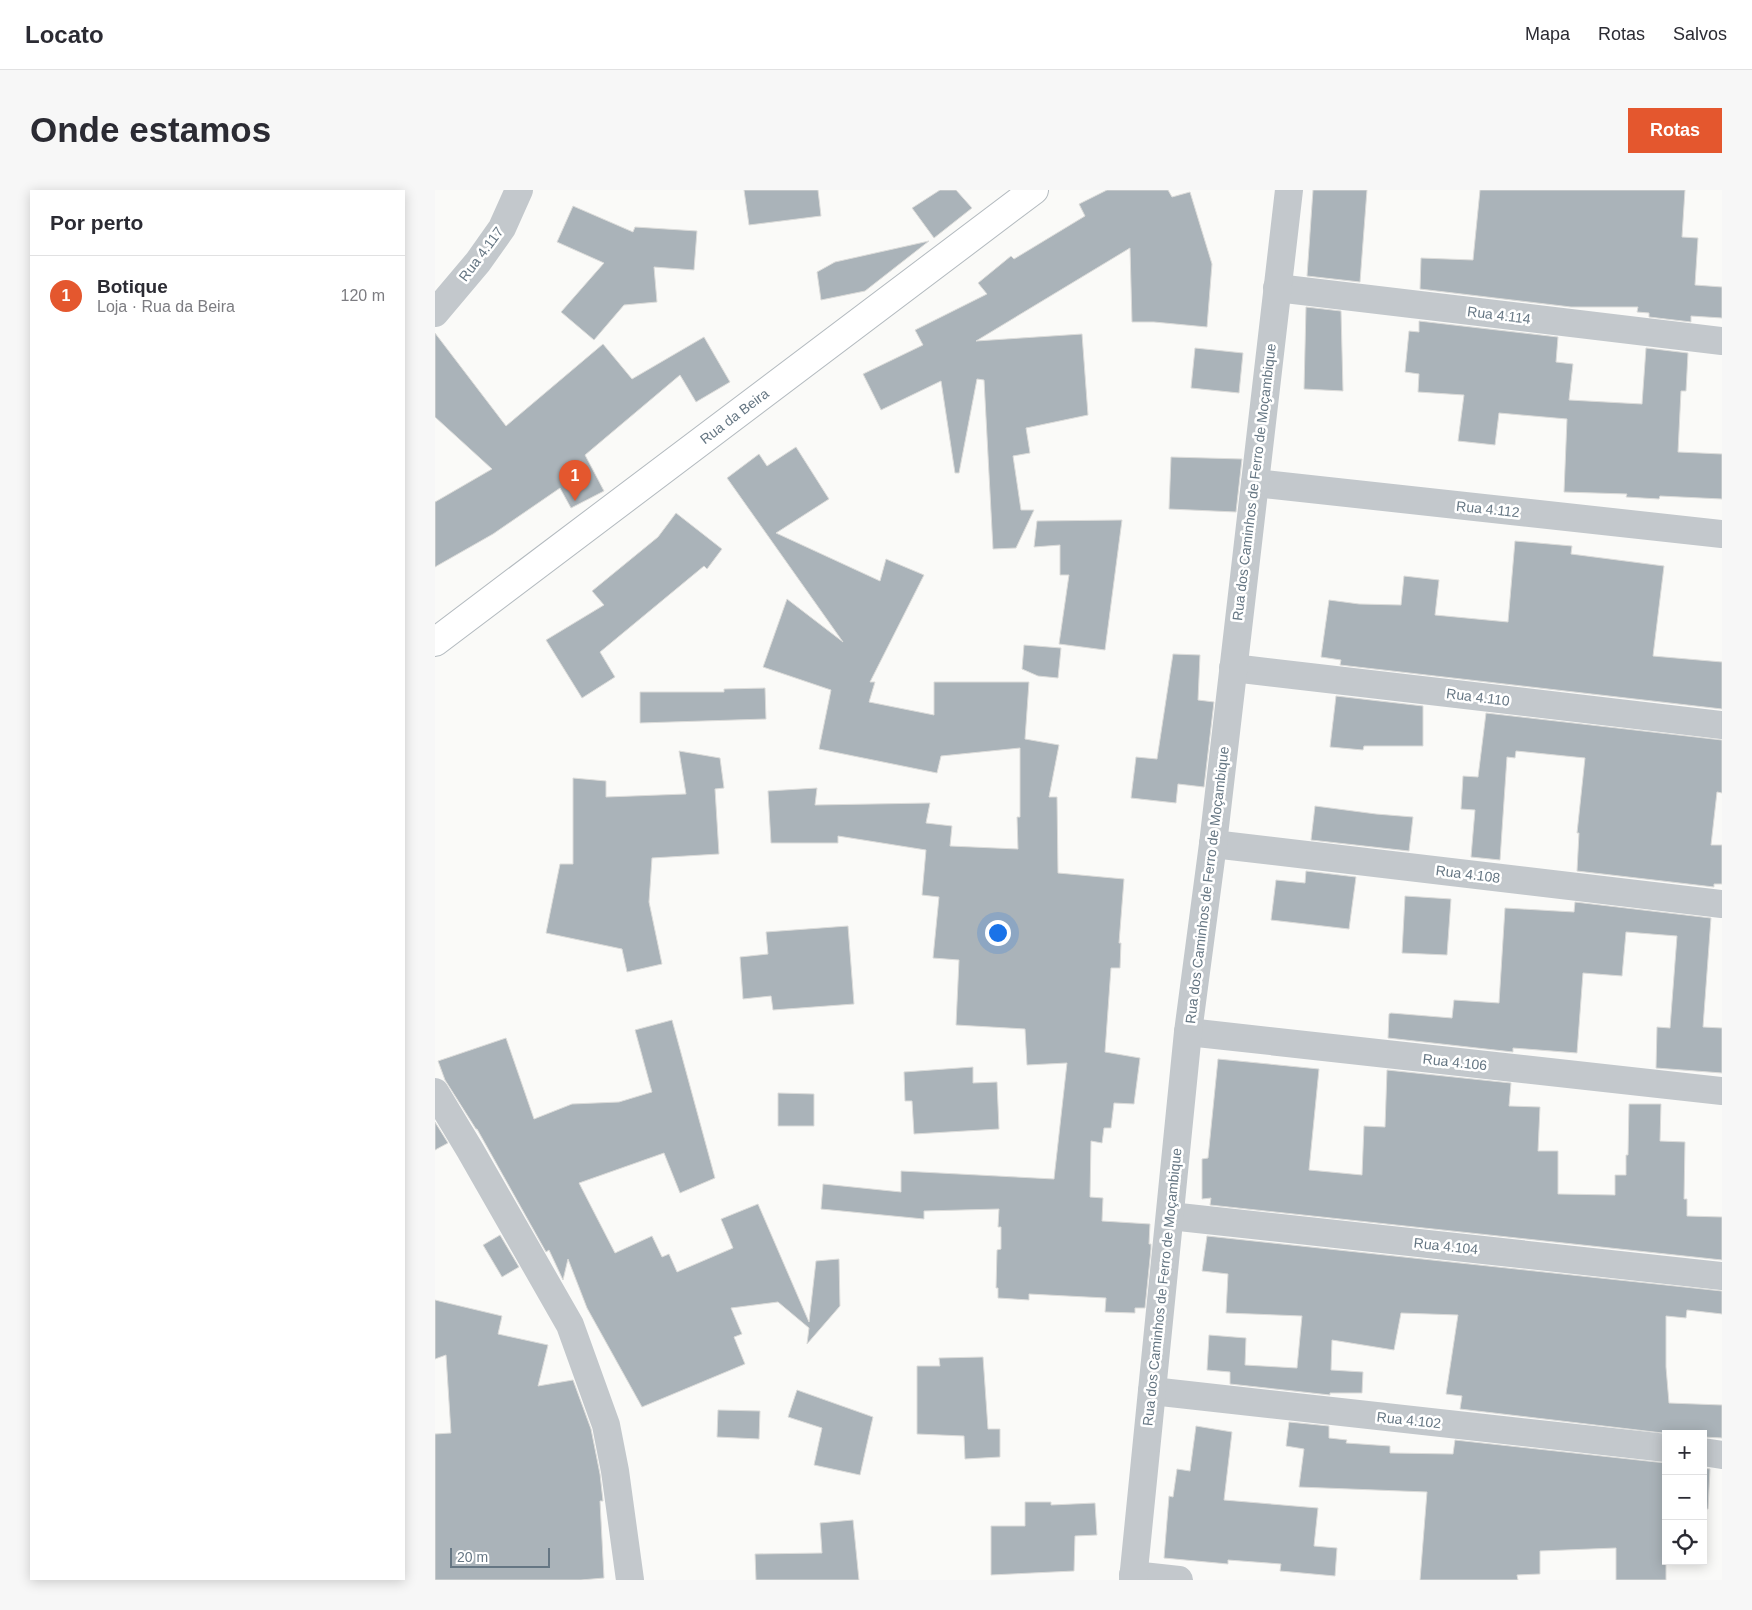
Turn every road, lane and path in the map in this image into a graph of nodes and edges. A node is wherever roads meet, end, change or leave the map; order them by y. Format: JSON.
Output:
{"nodes":[{"id":1,"x":519,"y":190,"type":"edge"},
{"id":2,"x":1034,"y":190,"type":"edge"},
{"id":3,"x":1289,"y":190,"type":"edge"},
{"id":4,"x":1277,"y":288,"type":"junction"},
{"id":5,"x":435,"y":313,"type":"edge"},
{"id":6,"x":1722,"y":341,"type":"edge"},
{"id":7,"x":1255,"y":483,"type":"junction"},
{"id":8,"x":1722,"y":534,"type":"edge"},
{"id":9,"x":435,"y":642,"type":"edge"},
{"id":10,"x":1233,"y":668,"type":"junction"},
{"id":11,"x":1722,"y":726,"type":"edge"},
{"id":12,"x":1213,"y":844,"type":"junction"},
{"id":13,"x":1722,"y":904,"type":"edge"},
{"id":14,"x":1188,"y":1032,"type":"junction"},
{"id":15,"x":1722,"y":1091,"type":"edge"},
{"id":16,"x":435,"y":1092,"type":"edge"},
{"id":17,"x":1170,"y":1216,"type":"junction"},
{"id":18,"x":1722,"y":1276,"type":"edge"},
{"id":19,"x":1152,"y":1391,"type":"junction"},
{"id":20,"x":1662,"y":1448,"type":"edge"},
{"id":21,"x":1707,"y":1453,"type":"edge"},
{"id":22,"x":1722,"y":1455,"type":"edge"},
{"id":23,"x":1133,"y":1578,"type":"edge"},
{"id":24,"x":630,"y":1580,"type":"edge"},
{"id":25,"x":1179,"y":1580,"type":"edge"}],
"edges":[{"from":1,"to":5,"type":"street","name":"Rua 4.117"},
{"from":2,"to":9,"type":"main road","name":"Rua da Beira"},
{"from":3,"to":4,"type":"street","name":"Rua dos Caminhos de Ferro de Moçambique"},
{"from":4,"to":6,"type":"street","name":"Rua 4.114"},
{"from":4,"to":7,"type":"street","name":"Rua dos Caminhos de Ferro de Moçambique"},
{"from":7,"to":8,"type":"street","name":"Rua 4.112"},
{"from":7,"to":10,"type":"street","name":"Rua dos Caminhos de Ferro de Moçambique"},
{"from":10,"to":11,"type":"street","name":"Rua 4.110"},
{"from":10,"to":12,"type":"street","name":"Rua dos Caminhos de Ferro de Moçambique"},
{"from":12,"to":13,"type":"street","name":"Rua 4.108"},
{"from":12,"to":14,"type":"street","name":"Rua dos Caminhos de Ferro de Moçambique"},
{"from":14,"to":15,"type":"street","name":"Rua 4.106"},
{"from":14,"to":17,"type":"street","name":"Rua dos Caminhos de Ferro de Moçambique"},
{"from":16,"to":24,"type":"street"},
{"from":17,"to":18,"type":"street","name":"Rua 4.104"},
{"from":17,"to":19,"type":"street","name":"Rua dos Caminhos de Ferro de Moçambique"},
{"from":19,"to":20,"type":"street","name":"Rua 4.102"},
{"from":19,"to":23,"type":"street","name":"Rua dos Caminhos de Ferro de Moçambique"},
{"from":21,"to":22,"type":"street"},
{"from":23,"to":25,"type":"street"}]}
